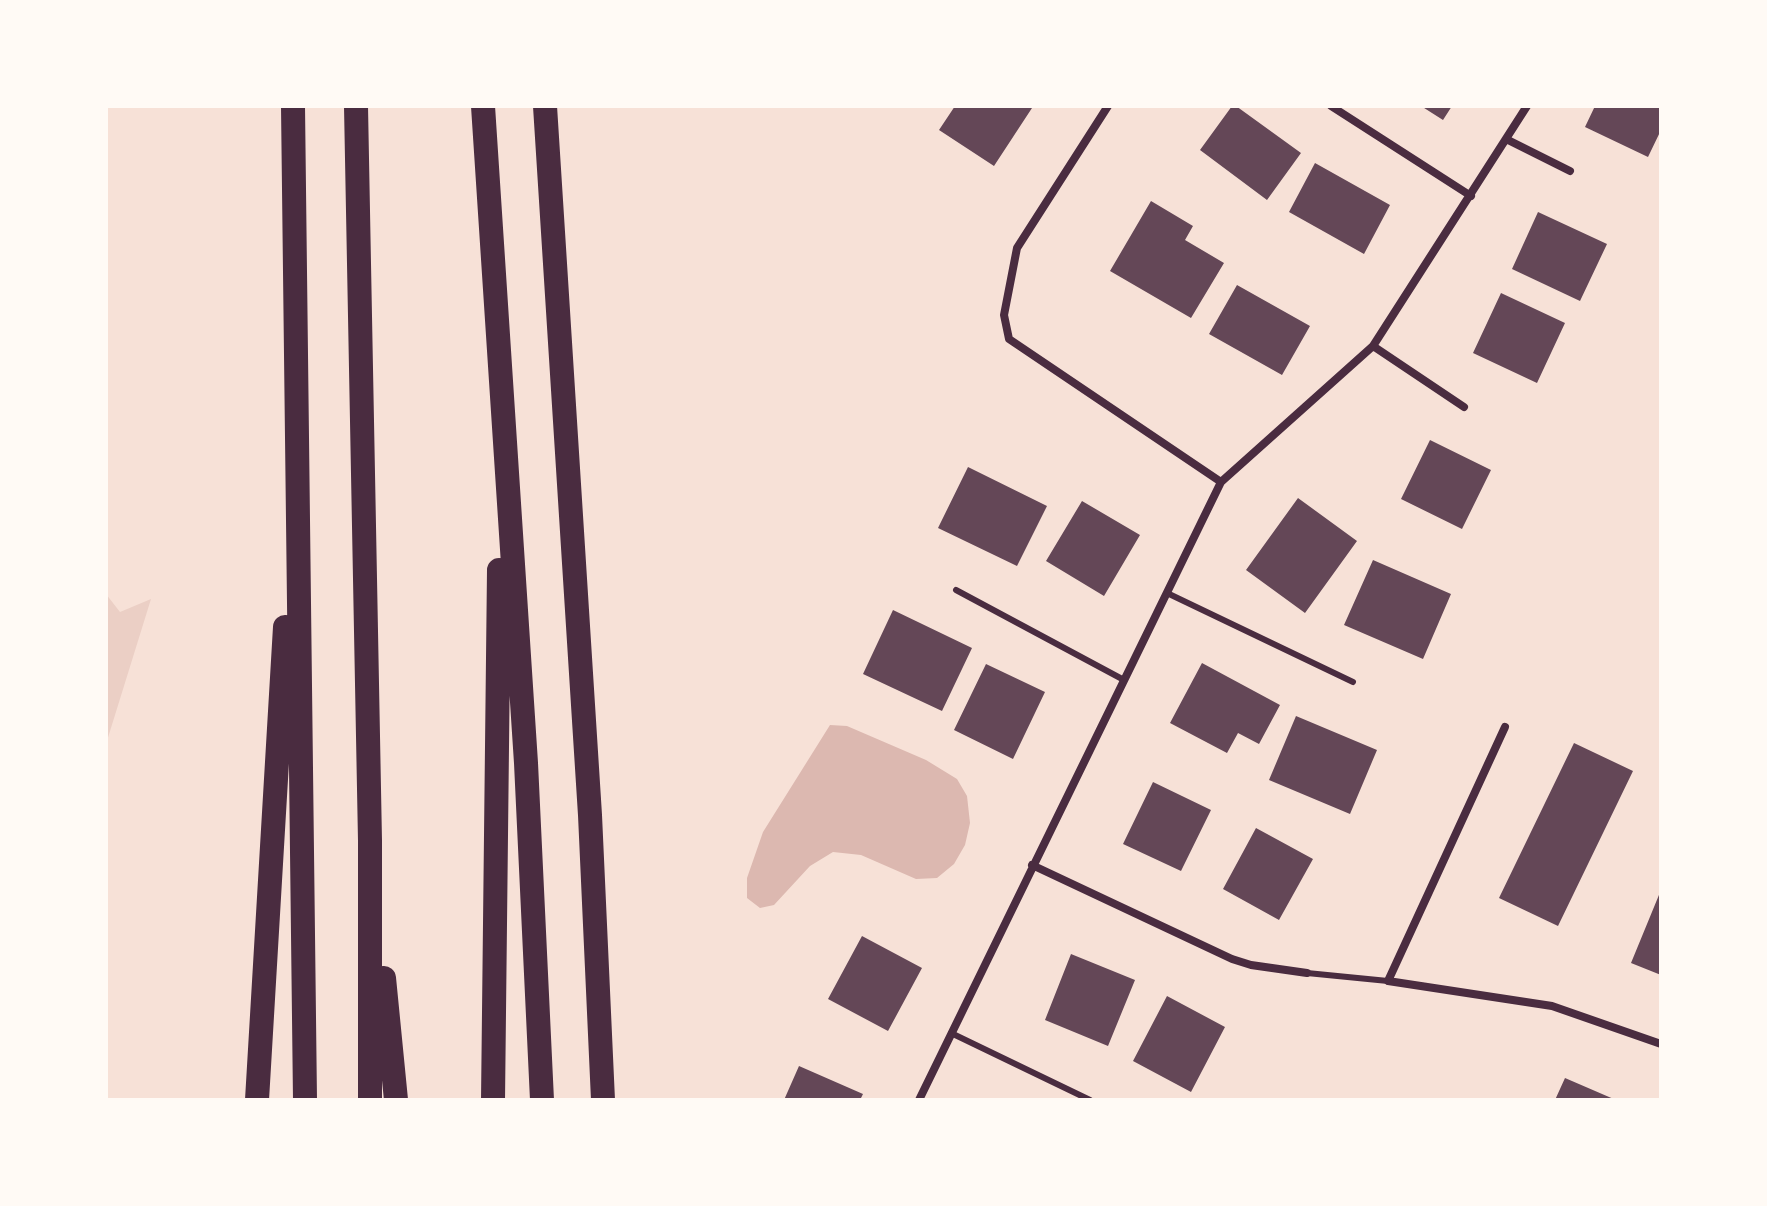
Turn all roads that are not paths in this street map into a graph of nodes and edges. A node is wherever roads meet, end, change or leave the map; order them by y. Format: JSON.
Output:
{"nodes":[{"id":1,"x":293,"y":106,"type":"edge"},
{"id":2,"x":356,"y":106,"type":"edge"},
{"id":3,"x":483,"y":106,"type":"edge"},
{"id":4,"x":545,"y":106,"type":"edge"},
{"id":5,"x":1108,"y":106,"type":"edge"},
{"id":6,"x":1331,"y":106,"type":"edge"},
{"id":7,"x":1527,"y":106,"type":"edge"},
{"id":8,"x":1506,"y":139,"type":"junction"},
{"id":9,"x":1570,"y":171,"type":"dead end"},
{"id":10,"x":1471,"y":196,"type":"junction"},
{"id":11,"x":1373,"y":346,"type":"junction"},
{"id":12,"x":502,"y":389,"type":"junction"},
{"id":13,"x":1464,"y":407,"type":"dead end"},
{"id":14,"x":296,"y":445,"type":"junction"},
{"id":15,"x":1221,"y":482,"type":"junction"},
{"id":16,"x":956,"y":590,"type":"dead end"},
{"id":17,"x":1167,"y":593,"type":"junction"},
{"id":18,"x":1124,"y":680,"type":"junction"},
{"id":19,"x":1353,"y":682,"type":"dead end"},
{"id":20,"x":1505,"y":727,"type":"dead end"},
{"id":21,"x":590,"y":815,"type":"junction"},
{"id":22,"x":370,"y":841,"type":"junction"},
{"id":23,"x":1032,"y":865,"type":"junction"},
{"id":24,"x":1307,"y":973,"type":"joint"},
{"id":25,"x":1388,"y":981,"type":"junction"},
{"id":26,"x":951,"y":1033,"type":"junction"},
{"id":27,"x":1661,"y":1044,"type":"edge"},
{"id":28,"x":257,"y":1100,"type":"edge"},
{"id":29,"x":305,"y":1100,"type":"edge"},
{"id":30,"x":370,"y":1100,"type":"edge"},
{"id":31,"x":396,"y":1100,"type":"edge"},
{"id":32,"x":493,"y":1100,"type":"edge"},
{"id":33,"x":542,"y":1100,"type":"edge"},
{"id":34,"x":603,"y":1100,"type":"edge"},
{"id":35,"x":618,"y":1100,"type":"edge"},
{"id":36,"x":919,"y":1100,"type":"edge"},
{"id":37,"x":1090,"y":1100,"type":"edge"}],
"edges":[{"from":1,"to":14,"type":"highway"},
{"from":2,"to":22,"type":"highway"},
{"from":3,"to":12,"type":"highway"},
{"from":4,"to":21,"type":"highway"},
{"from":5,"to":15,"type":"street"},
{"from":6,"to":10,"type":"street"},
{"from":7,"to":8,"type":"street"},
{"from":8,"to":9,"type":"street"},
{"from":8,"to":10,"type":"street"},
{"from":10,"to":11,"type":"street"},
{"from":11,"to":13,"type":"street"},
{"from":11,"to":15,"type":"street"},
{"from":12,"to":32,"type":"highway"},
{"from":12,"to":33,"type":"highway"},
{"from":14,"to":28,"type":"highway"},
{"from":14,"to":29,"type":"highway"},
{"from":15,"to":17,"type":"street"},
{"from":16,"to":18,"type":"lane"},
{"from":17,"to":18,"type":"street"},
{"from":17,"to":19,"type":"lane"},
{"from":18,"to":23,"type":"street"},
{"from":20,"to":25,"type":"street"},
{"from":21,"to":34,"type":"highway"},
{"from":21,"to":35,"type":"highway"},
{"from":22,"to":30,"type":"highway"},
{"from":22,"to":31,"type":"highway"},
{"from":23,"to":24,"type":"street"},
{"from":23,"to":26,"type":"street"},
{"from":24,"to":25,"type":"lane"},
{"from":25,"to":27,"type":"street"},
{"from":26,"to":36,"type":"street"},
{"from":26,"to":37,"type":"lane"}]}
